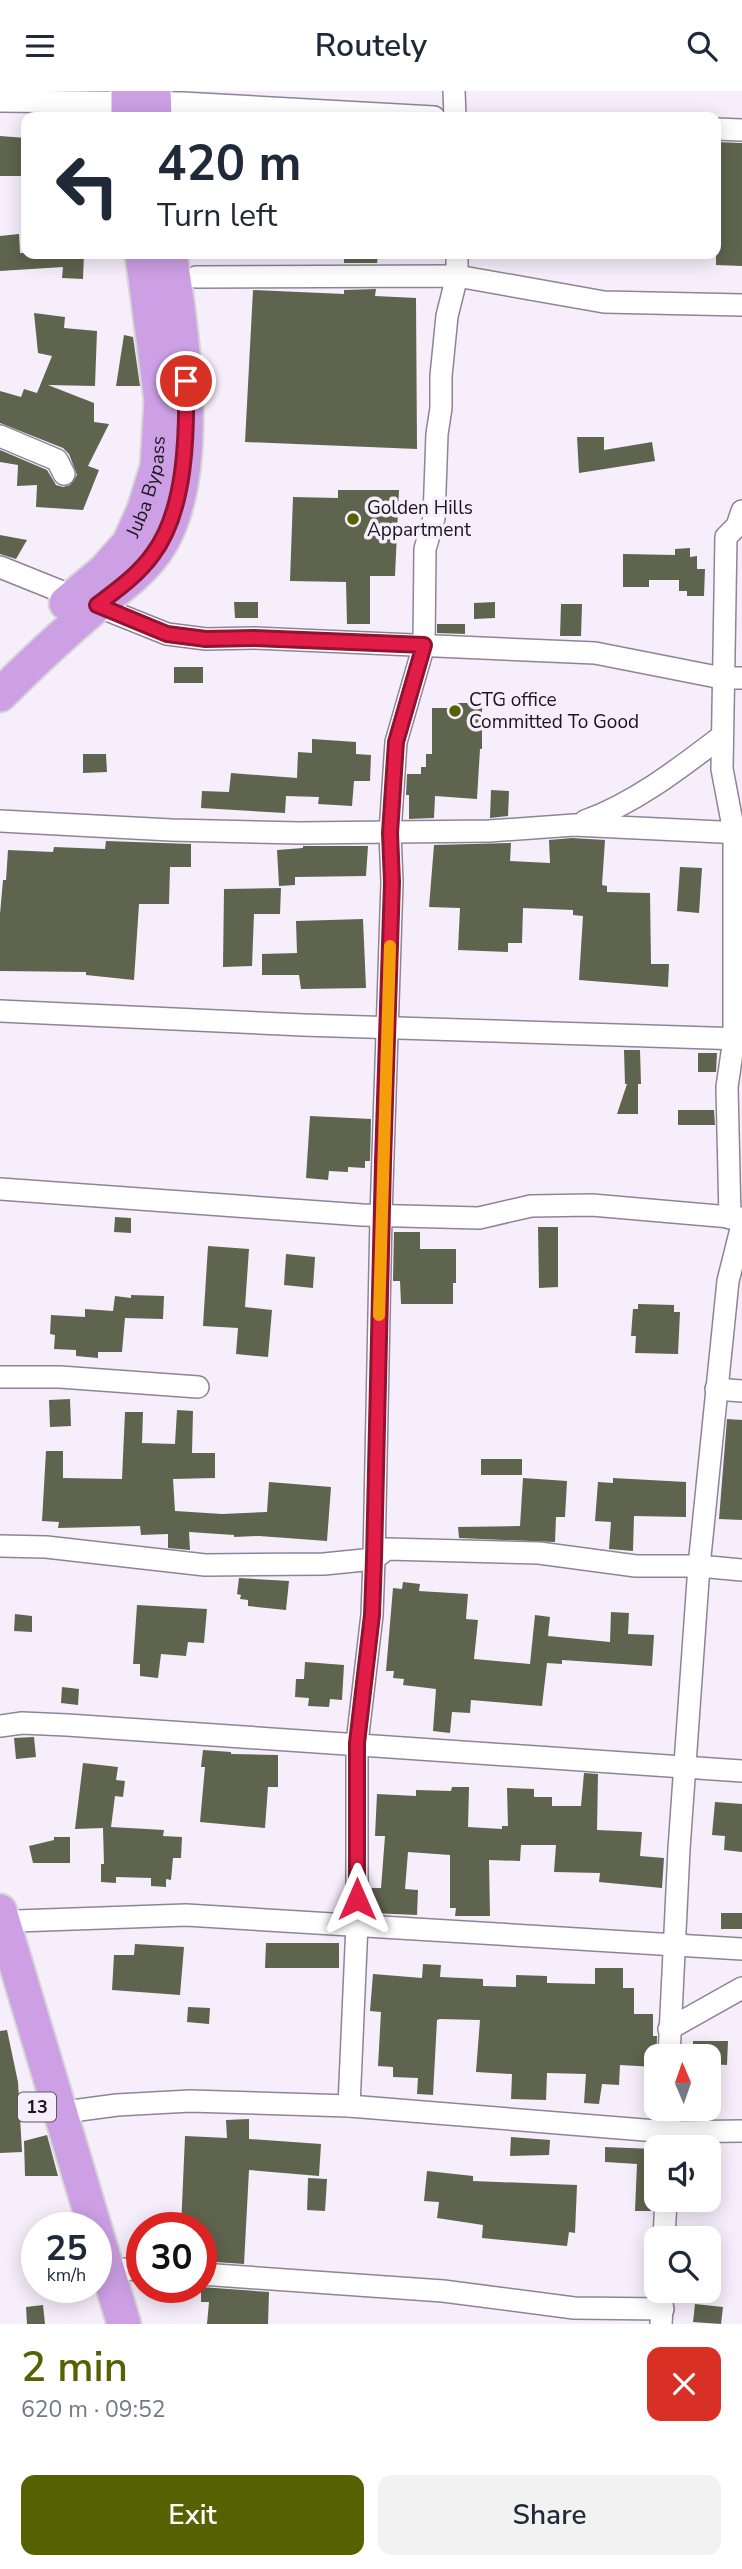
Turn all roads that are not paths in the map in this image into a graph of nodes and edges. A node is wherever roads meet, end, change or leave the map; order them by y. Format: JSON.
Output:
{"nodes":[{"id":1,"x":454,"y":91,"type":"edge"},
{"id":2,"x":0,"y":101,"type":"edge"},
{"id":3,"x":139,"y":104,"type":"edge"},
{"id":4,"x":344,"y":112,"type":"edge"},
{"id":5,"x":455,"y":112,"type":"edge"},
{"id":6,"x":721,"y":129,"type":"edge"},
{"id":7,"x":742,"y":130,"type":"edge"},
{"id":8,"x":143,"y":259,"type":"edge"},
{"id":9,"x":171,"y":259,"type":"edge"},
{"id":10,"x":457,"y":259,"type":"edge"},
{"id":11,"x":457,"y":275,"type":"junction"},
{"id":12,"x":196,"y":277,"type":"dead end"},
{"id":13,"x":742,"y":305,"type":"edge"},
{"id":14,"x":0,"y":436,"type":"edge"},
{"id":15,"x":64,"y":474,"type":"dead end"},
{"id":16,"x":742,"y":511,"type":"edge"},
{"id":17,"x":0,"y":567,"type":"edge"},
{"id":18,"x":97,"y":605,"type":"junction"},
{"id":19,"x":424,"y":645,"type":"junction"},
{"id":20,"x":0,"y":663,"type":"edge"},
{"id":21,"x":732,"y":678,"type":"edge"},
{"id":22,"x":0,"y":695,"type":"edge"},
{"id":23,"x":722,"y":736,"type":"junction"},
{"id":24,"x":0,"y":821,"type":"edge"},
{"id":25,"x":574,"y":825,"type":"junction"},
{"id":26,"x":390,"y":833,"type":"junction"},
{"id":27,"x":738,"y":833,"type":"edge"},
{"id":28,"x":0,"y":1011,"type":"edge"},
{"id":29,"x":386,"y":1028,"type":"junction"},
{"id":30,"x":738,"y":1039,"type":"edge"},
{"id":31,"x":0,"y":1189,"type":"edge"},
{"id":32,"x":381,"y":1216,"type":"junction"},
{"id":33,"x":738,"y":1221,"type":"edge"},
{"id":34,"x":0,"y":1377,"type":"edge"},
{"id":35,"x":198,"y":1387,"type":"dead end"},
{"id":36,"x":716,"y":1389,"type":"junction"},
{"id":37,"x":742,"y":1391,"type":"edge"},
{"id":38,"x":0,"y":1546,"type":"edge"},
{"id":39,"x":374,"y":1559,"type":"junction"},
{"id":40,"x":699,"y":1566,"type":"junction"},
{"id":41,"x":742,"y":1570,"type":"edge"},
{"id":42,"x":0,"y":1726,"type":"edge"},
{"id":43,"x":357,"y":1743,"type":"junction"},
{"id":44,"x":686,"y":1768,"type":"junction"},
{"id":45,"x":742,"y":1771,"type":"edge"},
{"id":46,"x":9,"y":1916,"type":"edge"},
{"id":47,"x":357,"y":1924,"type":"junction"},
{"id":48,"x":674,"y":1944,"type":"junction"},
{"id":49,"x":742,"y":1949,"type":"edge"},
{"id":50,"x":0,"y":1986,"type":"edge"},
{"id":51,"x":742,"y":1987,"type":"edge"},
{"id":52,"x":669,"y":2029,"type":"junction"},
{"id":53,"x":669,"y":2044,"type":"edge"},
{"id":54,"x":349,"y":2106,"type":"junction"},
{"id":55,"x":72,"y":2111,"type":"dead end"},
{"id":56,"x":742,"y":2131,"type":"edge"},
{"id":57,"x":706,"y":2135,"type":"edge"},
{"id":58,"x":644,"y":2136,"type":"edge"},
{"id":59,"x":69,"y":2212,"type":"edge"},
{"id":60,"x":91,"y":2212,"type":"edge"},
{"id":61,"x":217,"y":2275,"type":"edge"},
{"id":62,"x":112,"y":2284,"type":"edge"},
{"id":63,"x":98,"y":2303,"type":"edge"},
{"id":64,"x":662,"y":2308,"type":"edge"},
{"id":65,"x":104,"y":2324,"type":"edge"},
{"id":66,"x":124,"y":2324,"type":"edge"}],
"edges":[{"from":1,"to":5,"type":"street"},
{"from":2,"to":3,"type":"street"},
{"from":3,"to":4,"type":"street"},
{"from":6,"to":7,"type":"street"},
{"from":8,"to":20,"type":"main road","name":"Juba Bypass"},
{"from":9,"to":18,"type":"main road","name":"Juba Bypass"},
{"from":10,"to":11,"type":"street"},
{"from":11,"to":12,"type":"street"},
{"from":11,"to":13,"type":"street"},
{"from":11,"to":19,"type":"street"},
{"from":14,"to":15,"type":"street"},
{"from":16,"to":21,"type":"street"},
{"from":17,"to":18,"type":"street"},
{"from":18,"to":19,"type":"street"},
{"from":18,"to":22,"type":"main road","name":"Juba Bypass"},
{"from":19,"to":21,"type":"street"},
{"from":19,"to":26,"type":"street"},
{"from":21,"to":23,"type":"street"},
{"from":23,"to":25,"type":"street"},
{"from":23,"to":27,"type":"street"},
{"from":24,"to":26,"type":"street"},
{"from":25,"to":26,"type":"street"},
{"from":25,"to":27,"type":"street"},
{"from":26,"to":29,"type":"street"},
{"from":27,"to":30,"type":"street"},
{"from":28,"to":29,"type":"street"},
{"from":29,"to":30,"type":"street"},
{"from":29,"to":32,"type":"street"},
{"from":30,"to":33,"type":"street"},
{"from":31,"to":32,"type":"street"},
{"from":32,"to":33,"type":"street"},
{"from":32,"to":39,"type":"street"},
{"from":33,"to":36,"type":"street"},
{"from":34,"to":35,"type":"street"},
{"from":36,"to":37,"type":"street"},
{"from":36,"to":40,"type":"street"},
{"from":38,"to":39,"type":"street"},
{"from":39,"to":40,"type":"street"},
{"from":39,"to":43,"type":"street"},
{"from":40,"to":41,"type":"street"},
{"from":40,"to":44,"type":"street"},
{"from":42,"to":43,"type":"street"},
{"from":43,"to":44,"type":"street"},
{"from":43,"to":47,"type":"street"},
{"from":44,"to":45,"type":"street"},
{"from":44,"to":48,"type":"street"},
{"from":46,"to":47,"type":"street"},
{"from":46,"to":60,"type":"main road"},
{"from":47,"to":48,"type":"street"},
{"from":47,"to":54,"type":"street"},
{"from":48,"to":49,"type":"street"},
{"from":48,"to":52,"type":"street"},
{"from":50,"to":59,"type":"main road","number":"13"},
{"from":51,"to":52,"type":"street"},
{"from":52,"to":53,"type":"street"},
{"from":54,"to":55,"type":"street"},
{"from":54,"to":58,"type":"street"},
{"from":56,"to":57,"type":"street"},
{"from":61,"to":64,"type":"street"},
{"from":62,"to":66,"type":"main road"},
{"from":63,"to":65,"type":"main road"}]}
